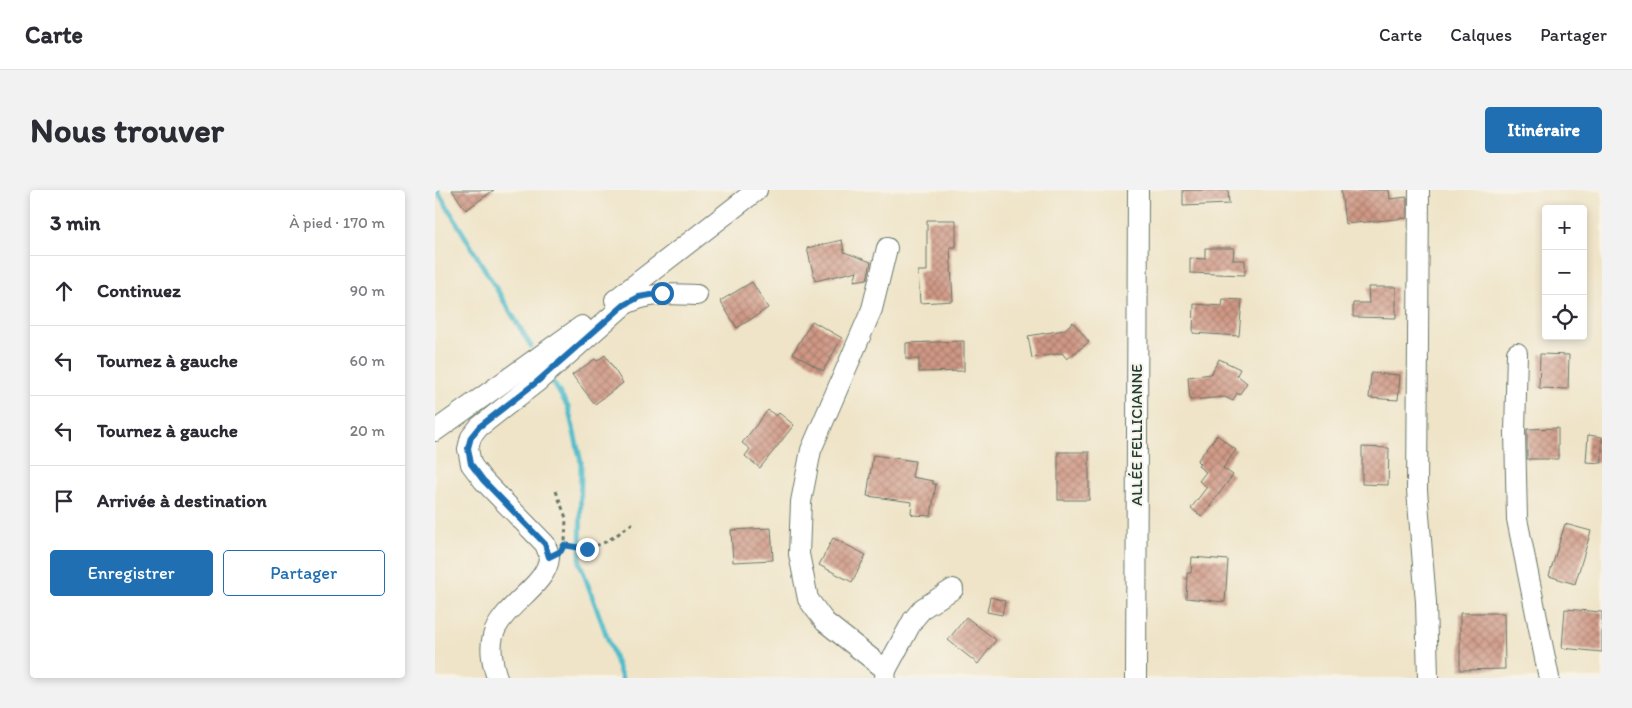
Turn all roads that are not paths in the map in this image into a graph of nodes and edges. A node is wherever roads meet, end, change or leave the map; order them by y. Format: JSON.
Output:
{"nodes":[{"id":1,"x":757,"y":190,"type":"edge"},
{"id":2,"x":1419,"y":190,"type":"edge"},
{"id":3,"x":1138,"y":191,"type":"edge"},
{"id":4,"x":887,"y":248,"type":"dead end"},
{"id":5,"x":697,"y":295,"type":"dead end"},
{"id":6,"x":1517,"y":353,"type":"dead end"},
{"id":7,"x":435,"y":431,"type":"edge"},
{"id":8,"x":953,"y":589,"type":"dead end"},
{"id":9,"x":885,"y":674,"type":"edge"},
{"id":10,"x":497,"y":678,"type":"edge"},
{"id":11,"x":1136,"y":678,"type":"edge"},
{"id":12,"x":1428,"y":678,"type":"edge"},
{"id":13,"x":1549,"y":678,"type":"edge"}],
"edges":[{"from":1,"to":7,"type":"street"},
{"from":2,"to":12,"type":"street"},
{"from":3,"to":11,"type":"street","name":"ALLÉE FELLICIANNE"},
{"from":4,"to":9,"type":"street"},
{"from":5,"to":10,"type":"street"},
{"from":6,"to":13,"type":"street"},
{"from":8,"to":9,"type":"street"}]}
